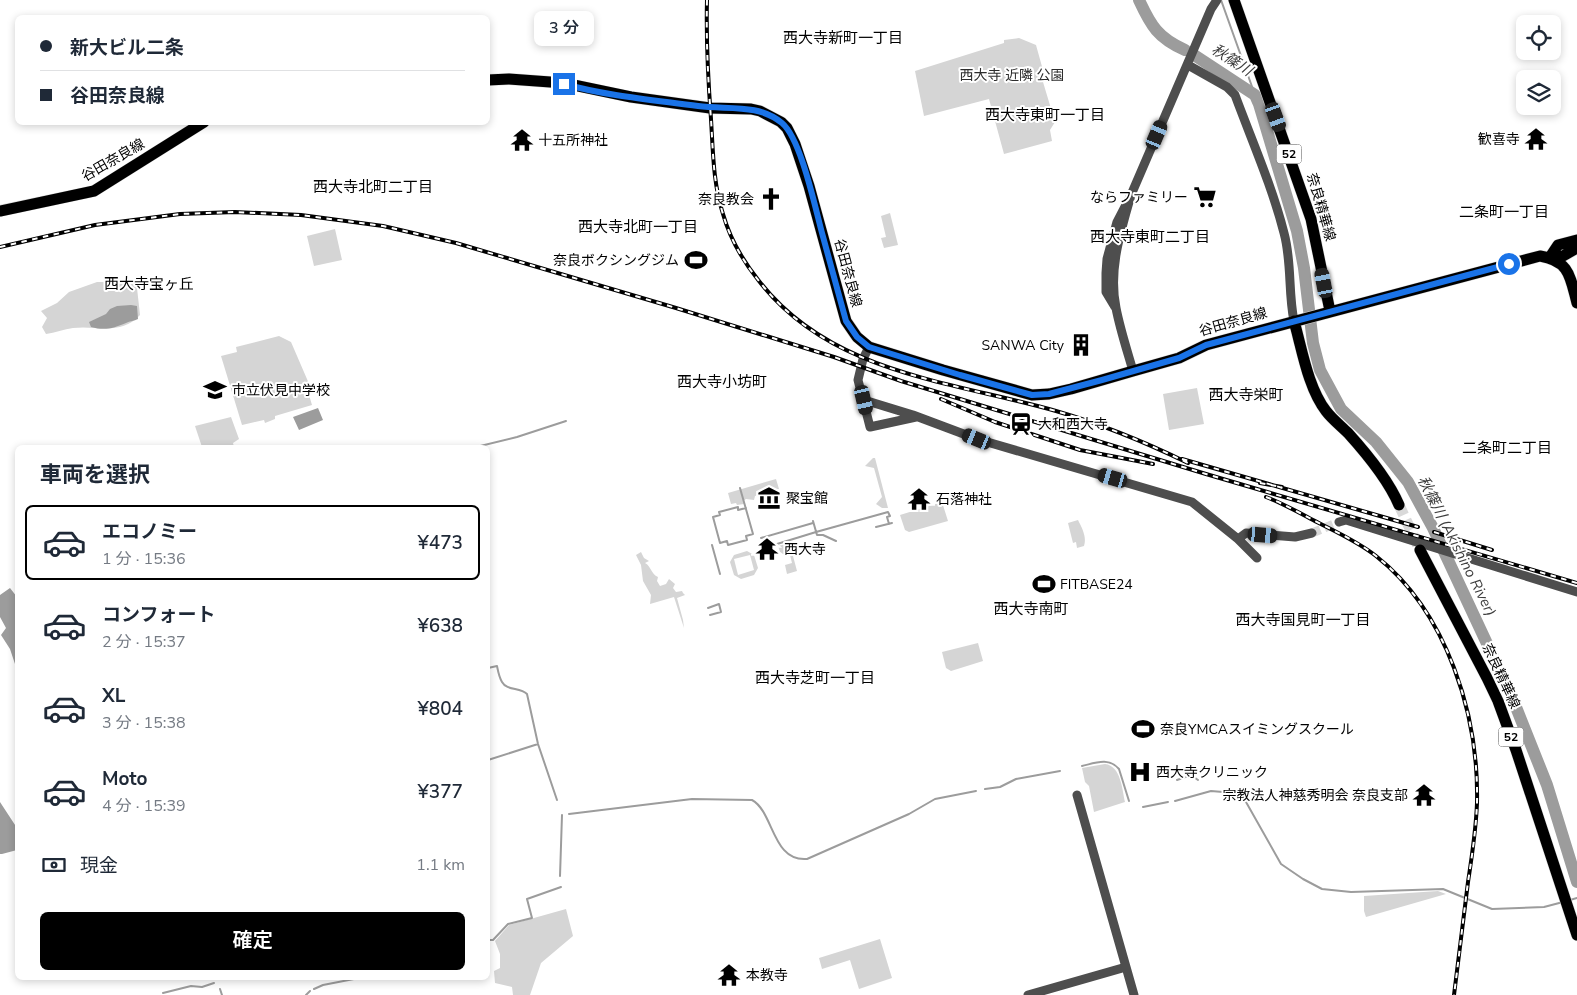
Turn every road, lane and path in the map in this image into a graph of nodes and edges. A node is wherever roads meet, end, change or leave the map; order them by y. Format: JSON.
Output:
{"nodes":[{"id":1,"x":1218,"y":0,"type":"edge"},
{"id":2,"x":1234,"y":0,"type":"edge"},
{"id":3,"x":1190,"y":61,"type":"junction"},
{"id":4,"x":490,"y":80,"type":"edge"},
{"id":5,"x":199,"y":125,"type":"edge"},
{"id":6,"x":0,"y":212,"type":"edge"},
{"id":7,"x":1577,"y":240,"type":"edge"},
{"id":8,"x":1577,"y":248,"type":"edge"},
{"id":9,"x":1553,"y":259,"type":"junction"},
{"id":10,"x":1577,"y":303,"type":"edge"},
{"id":11,"x":1326,"y":312,"type":"junction"},
{"id":12,"x":1296,"y":320,"type":"junction"},
{"id":13,"x":869,"y":347,"type":"junction"},
{"id":14,"x":1132,"y":371,"type":"junction"},
{"id":15,"x":864,"y":400,"type":"junction"},
{"id":16,"x":916,"y":417,"type":"junction"},
{"id":17,"x":1399,"y":505,"type":"tunnel mouth"},
{"id":18,"x":1339,"y":522,"type":"tunnel mouth"},
{"id":19,"x":1312,"y":533,"type":"tunnel mouth"},
{"id":20,"x":1238,"y":539,"type":"junction"},
{"id":21,"x":1424,"y":548,"type":"junction"},
{"id":22,"x":1257,"y":558,"type":"dead end"},
{"id":23,"x":1577,"y":592,"type":"edge"},
{"id":24,"x":1077,"y":795,"type":"dead end"},
{"id":25,"x":1577,"y":935,"type":"edge"},
{"id":26,"x":1126,"y":967,"type":"junction"},
{"id":27,"x":1028,"y":995,"type":"edge"},
{"id":28,"x":1134,"y":995,"type":"edge"}],
"edges":[{"from":1,"to":3,"type":"street"},
{"from":2,"to":11,"type":"main road","name":"奈良精華線","number":"52"},
{"from":3,"to":12,"type":"street"},
{"from":3,"to":14,"type":"street"},
{"from":4,"to":13,"type":"main road","name":"谷田奈良線"},
{"from":5,"to":6,"type":"main road","name":"谷田奈良線"},
{"from":7,"to":9,"type":"main road"},
{"from":8,"to":9,"type":"main road"},
{"from":9,"to":10,"type":"main road"},
{"from":9,"to":11,"type":"main road"},
{"from":11,"to":12,"type":"main road"},
{"from":12,"to":14,"type":"main road","name":"谷田奈良線"},
{"from":12,"to":17,"type":"main road"},
{"from":13,"to":14,"type":"main road","name":"谷田奈良線"},
{"from":13,"to":15,"type":"street"},
{"from":15,"to":16,"type":"street"},
{"from":15,"to":16,"type":"street"},
{"from":16,"to":20,"type":"street"},
{"from":18,"to":21,"type":"street"},
{"from":19,"to":20,"type":"street"},
{"from":20,"to":22,"type":"street"},
{"from":21,"to":23,"type":"street"},
{"from":21,"to":25,"type":"main road","name":"奈良精華線","number":"52"},
{"from":24,"to":26,"type":"street"},
{"from":26,"to":27,"type":"street"},
{"from":26,"to":28,"type":"street"}]}
